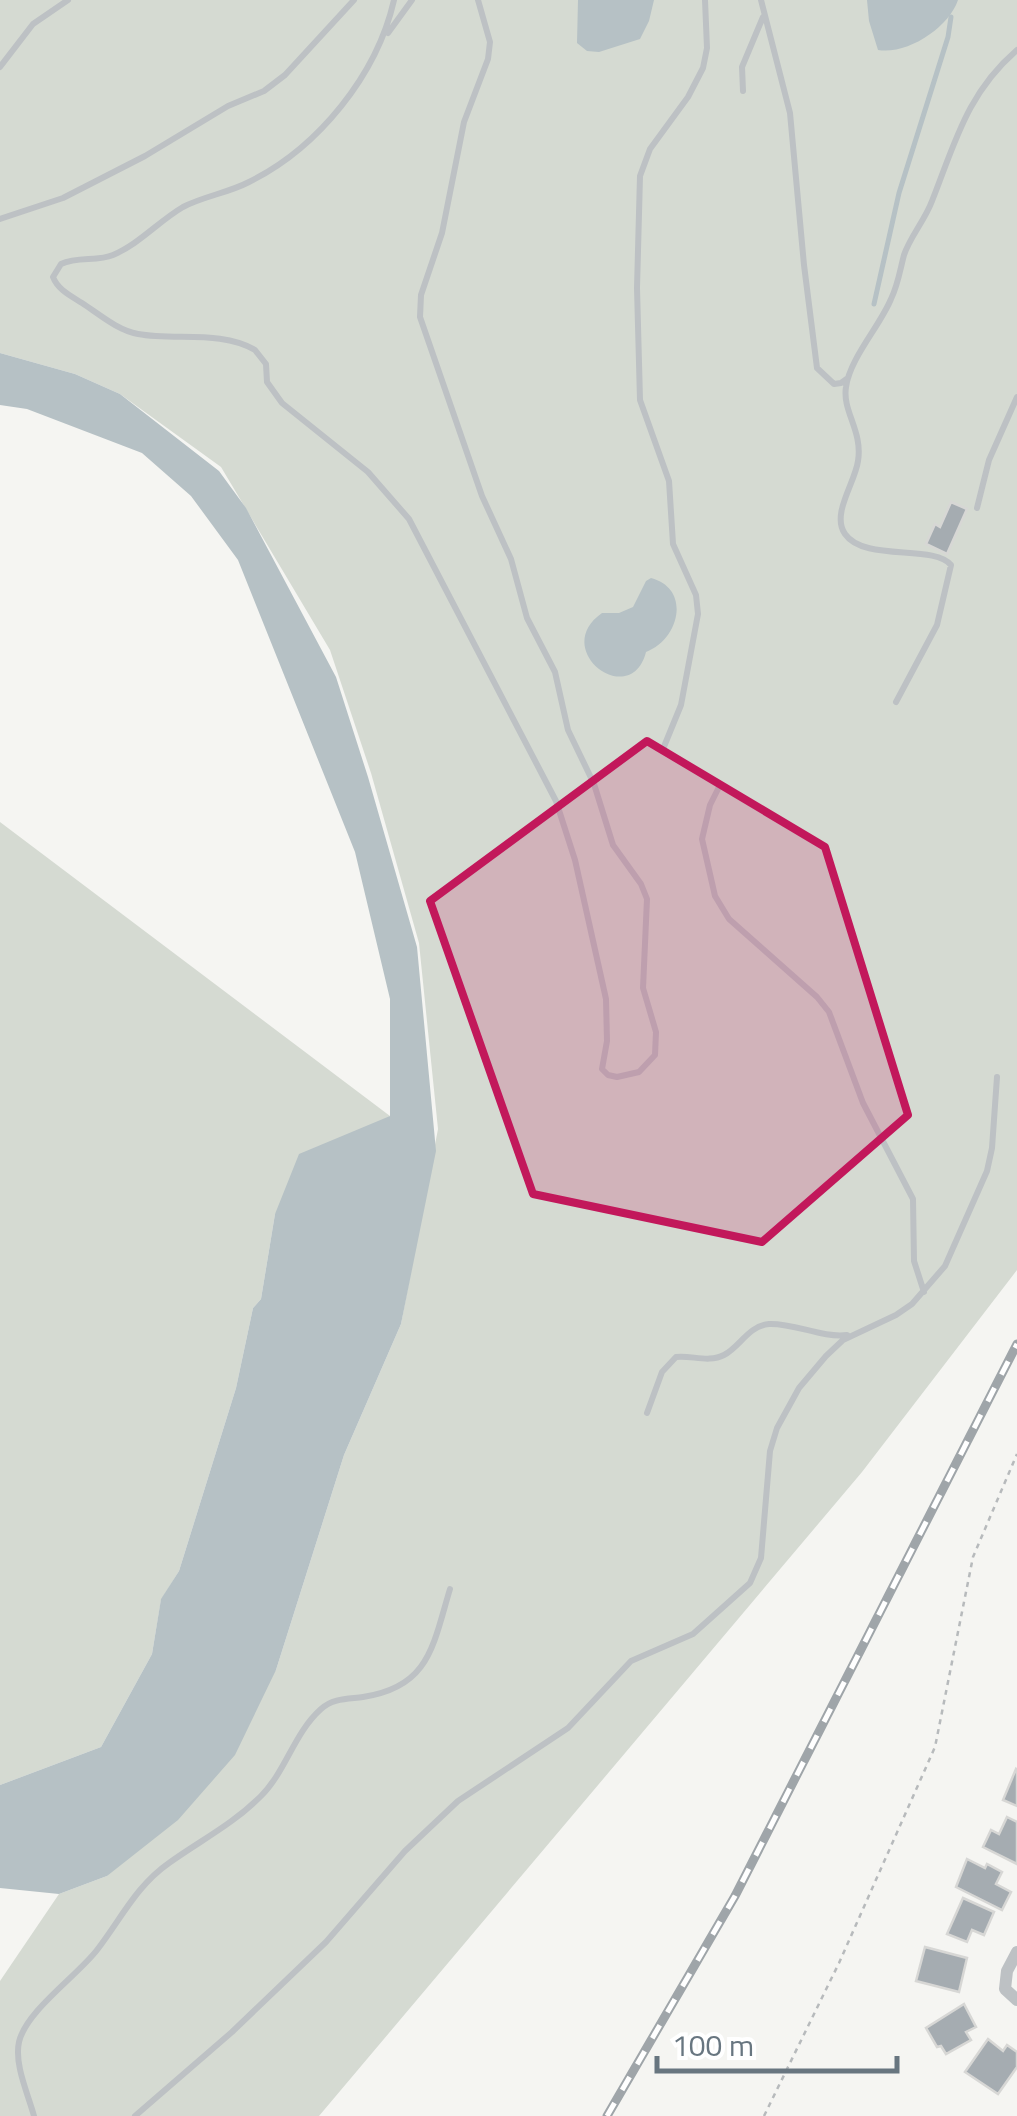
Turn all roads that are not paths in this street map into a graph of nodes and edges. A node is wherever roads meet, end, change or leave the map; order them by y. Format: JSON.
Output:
{"nodes":[{"id":1,"x":68,"y":0,"type":"edge"},
{"id":2,"x":354,"y":0,"type":"edge"},
{"id":3,"x":394,"y":0,"type":"edge"},
{"id":4,"x":412,"y":0,"type":"edge"},
{"id":5,"x":478,"y":0,"type":"edge"},
{"id":6,"x":705,"y":0,"type":"edge"},
{"id":7,"x":762,"y":0,"type":"edge"},
{"id":8,"x":764,"y":14,"type":"junction"},
{"id":9,"x":382,"y":42,"type":"junction"},
{"id":10,"x":1017,"y":50,"type":"edge"},
{"id":11,"x":0,"y":67,"type":"edge"},
{"id":12,"x":743,"y":91,"type":"dead end"},
{"id":13,"x":0,"y":220,"type":"edge"},
{"id":14,"x":849,"y":377,"type":"junction"},
{"id":15,"x":1017,"y":397,"type":"edge"},
{"id":16,"x":977,"y":508,"type":"dead end"},
{"id":17,"x":896,"y":702,"type":"dead end"},
{"id":18,"x":663,"y":749,"type":"dead end"},
{"id":19,"x":720,"y":785,"type":"dead end"},
{"id":20,"x":996,"y":1077,"type":"dead end"},
{"id":21,"x":924,"y":1292,"type":"junction"},
{"id":22,"x":864,"y":1330,"type":"junction"},
{"id":23,"x":647,"y":1413,"type":"dead end"},
{"id":24,"x":450,"y":1588,"type":"dead end"},
{"id":25,"x":1017,"y":1952,"type":"edge"},
{"id":26,"x":1017,"y":2000,"type":"edge"},
{"id":27,"x":34,"y":2116,"type":"edge"},
{"id":28,"x":138,"y":2116,"type":"edge"}],
"edges":[{"from":1,"to":11,"type":"lane"},
{"from":2,"to":13,"type":"lane"},
{"from":3,"to":9,"type":"lane"},
{"from":4,"to":9,"type":"lane"},
{"from":5,"to":9,"type":"lane"},
{"from":6,"to":18,"type":"lane"},
{"from":7,"to":8,"type":"lane"},
{"from":8,"to":12,"type":"lane"},
{"from":8,"to":14,"type":"lane"},
{"from":10,"to":14,"type":"lane"},
{"from":14,"to":17,"type":"lane"},
{"from":15,"to":16,"type":"lane"},
{"from":19,"to":21,"type":"lane"},
{"from":20,"to":21,"type":"lane"},
{"from":21,"to":22,"type":"lane"},
{"from":22,"to":23,"type":"lane"},
{"from":22,"to":28,"type":"lane"},
{"from":24,"to":27,"type":"lane"},
{"from":25,"to":26,"type":"street"}]}
